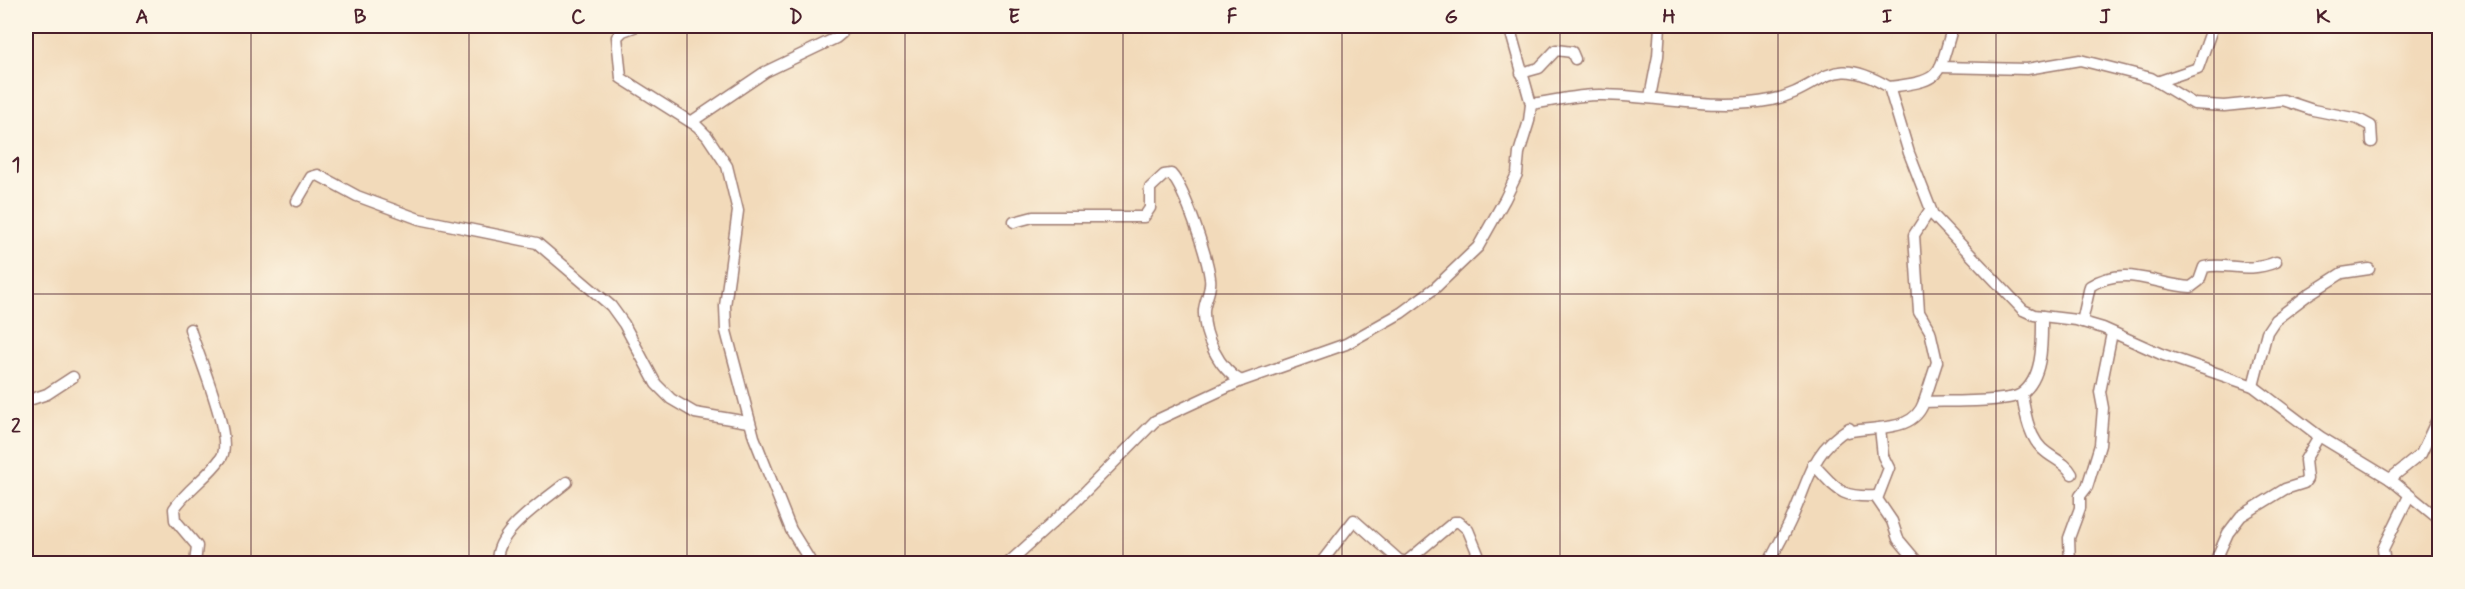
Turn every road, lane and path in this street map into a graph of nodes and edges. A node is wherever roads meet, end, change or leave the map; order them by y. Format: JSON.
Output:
{"nodes":[{"id":1,"x":637,"y":26,"type":"edge"},
{"id":2,"x":842,"y":26,"type":"edge"},
{"id":3,"x":1509,"y":26,"type":"edge"},
{"id":4,"x":1660,"y":26,"type":"edge"},
{"id":5,"x":1953,"y":26,"type":"edge"},
{"id":6,"x":2213,"y":26,"type":"edge"},
{"id":7,"x":1575,"y":59,"type":"dead end"},
{"id":8,"x":1940,"y":67,"type":"junction"},
{"id":9,"x":1521,"y":73,"type":"junction"},
{"id":10,"x":2157,"y":81,"type":"junction"},
{"id":11,"x":1889,"y":87,"type":"junction"},
{"id":12,"x":1650,"y":97,"type":"junction"},
{"id":13,"x":1531,"y":104,"type":"junction"},
{"id":14,"x":691,"y":122,"type":"junction"},
{"id":15,"x":2372,"y":142,"type":"dead end"},
{"id":16,"x":297,"y":201,"type":"dead end"},
{"id":17,"x":1930,"y":210,"type":"junction"},
{"id":18,"x":1014,"y":222,"type":"dead end"},
{"id":19,"x":2276,"y":262,"type":"dead end"},
{"id":20,"x":2369,"y":269,"type":"dead end"},
{"id":21,"x":2042,"y":316,"type":"junction"},
{"id":22,"x":2082,"y":322,"type":"junction"},
{"id":23,"x":189,"y":329,"type":"dead end"},
{"id":24,"x":2112,"y":333,"type":"junction"},
{"id":25,"x":73,"y":377,"type":"dead end"},
{"id":26,"x":1241,"y":381,"type":"junction"},
{"id":27,"x":2253,"y":386,"type":"junction"},
{"id":28,"x":2022,"y":394,"type":"junction"},
{"id":29,"x":26,"y":401,"type":"edge"},
{"id":30,"x":1924,"y":402,"type":"junction"},
{"id":31,"x":2439,"y":413,"type":"edge"},
{"id":32,"x":748,"y":423,"type":"junction"},
{"id":33,"x":1880,"y":428,"type":"junction"},
{"id":34,"x":2319,"y":436,"type":"junction"},
{"id":35,"x":1813,"y":464,"type":"junction"},
{"id":36,"x":2072,"y":474,"type":"dead end"},
{"id":37,"x":2390,"y":479,"type":"junction"},
{"id":38,"x":567,"y":483,"type":"dead end"},
{"id":39,"x":1877,"y":496,"type":"junction"},
{"id":40,"x":2409,"y":496,"type":"junction"},
{"id":41,"x":2439,"y":519,"type":"edge"},
{"id":42,"x":195,"y":564,"type":"edge"},
{"id":43,"x":498,"y":564,"type":"edge"},
{"id":44,"x":812,"y":564,"type":"edge"},
{"id":45,"x":1007,"y":564,"type":"edge"},
{"id":46,"x":1320,"y":564,"type":"edge"},
{"id":47,"x":1482,"y":564,"type":"edge"},
{"id":48,"x":1768,"y":564,"type":"edge"},
{"id":49,"x":1919,"y":564,"type":"edge"},
{"id":50,"x":2070,"y":564,"type":"edge"},
{"id":51,"x":2214,"y":564,"type":"edge"},
{"id":52,"x":2385,"y":564,"type":"edge"}],
"edges":[{"from":1,"to":14,"type":"street"},
{"from":2,"to":14,"type":"street"},
{"from":3,"to":9,"type":"street"},
{"from":4,"to":12,"type":"street"},
{"from":5,"to":8,"type":"street"},
{"from":6,"to":10,"type":"street"},
{"from":7,"to":9,"type":"street"},
{"from":8,"to":10,"type":"street"},
{"from":8,"to":11,"type":"street"},
{"from":9,"to":13,"type":"street"},
{"from":10,"to":15,"type":"street"},
{"from":11,"to":12,"type":"street"},
{"from":11,"to":17,"type":"street"},
{"from":12,"to":13,"type":"street"},
{"from":13,"to":26,"type":"street"},
{"from":14,"to":32,"type":"street"},
{"from":16,"to":32,"type":"street"},
{"from":17,"to":21,"type":"street"},
{"from":17,"to":30,"type":"street"},
{"from":18,"to":26,"type":"street"},
{"from":19,"to":22,"type":"street"},
{"from":20,"to":27,"type":"street"},
{"from":21,"to":22,"type":"street"},
{"from":21,"to":28,"type":"street"},
{"from":22,"to":24,"type":"street"},
{"from":23,"to":42,"type":"street"},
{"from":24,"to":27,"type":"street"},
{"from":24,"to":50,"type":"street"},
{"from":25,"to":29,"type":"street"},
{"from":26,"to":45,"type":"street"},
{"from":27,"to":34,"type":"street"},
{"from":28,"to":30,"type":"street"},
{"from":28,"to":36,"type":"street"},
{"from":30,"to":33,"type":"street"},
{"from":31,"to":37,"type":"street"},
{"from":32,"to":44,"type":"street"},
{"from":33,"to":35,"type":"street"},
{"from":33,"to":39,"type":"street"},
{"from":34,"to":37,"type":"street"},
{"from":34,"to":51,"type":"street"},
{"from":35,"to":39,"type":"street"},
{"from":35,"to":48,"type":"street"},
{"from":37,"to":40,"type":"street"},
{"from":38,"to":43,"type":"street"},
{"from":39,"to":49,"type":"street"},
{"from":40,"to":41,"type":"street"},
{"from":40,"to":52,"type":"street"},
{"from":46,"to":47,"type":"street"}]}
